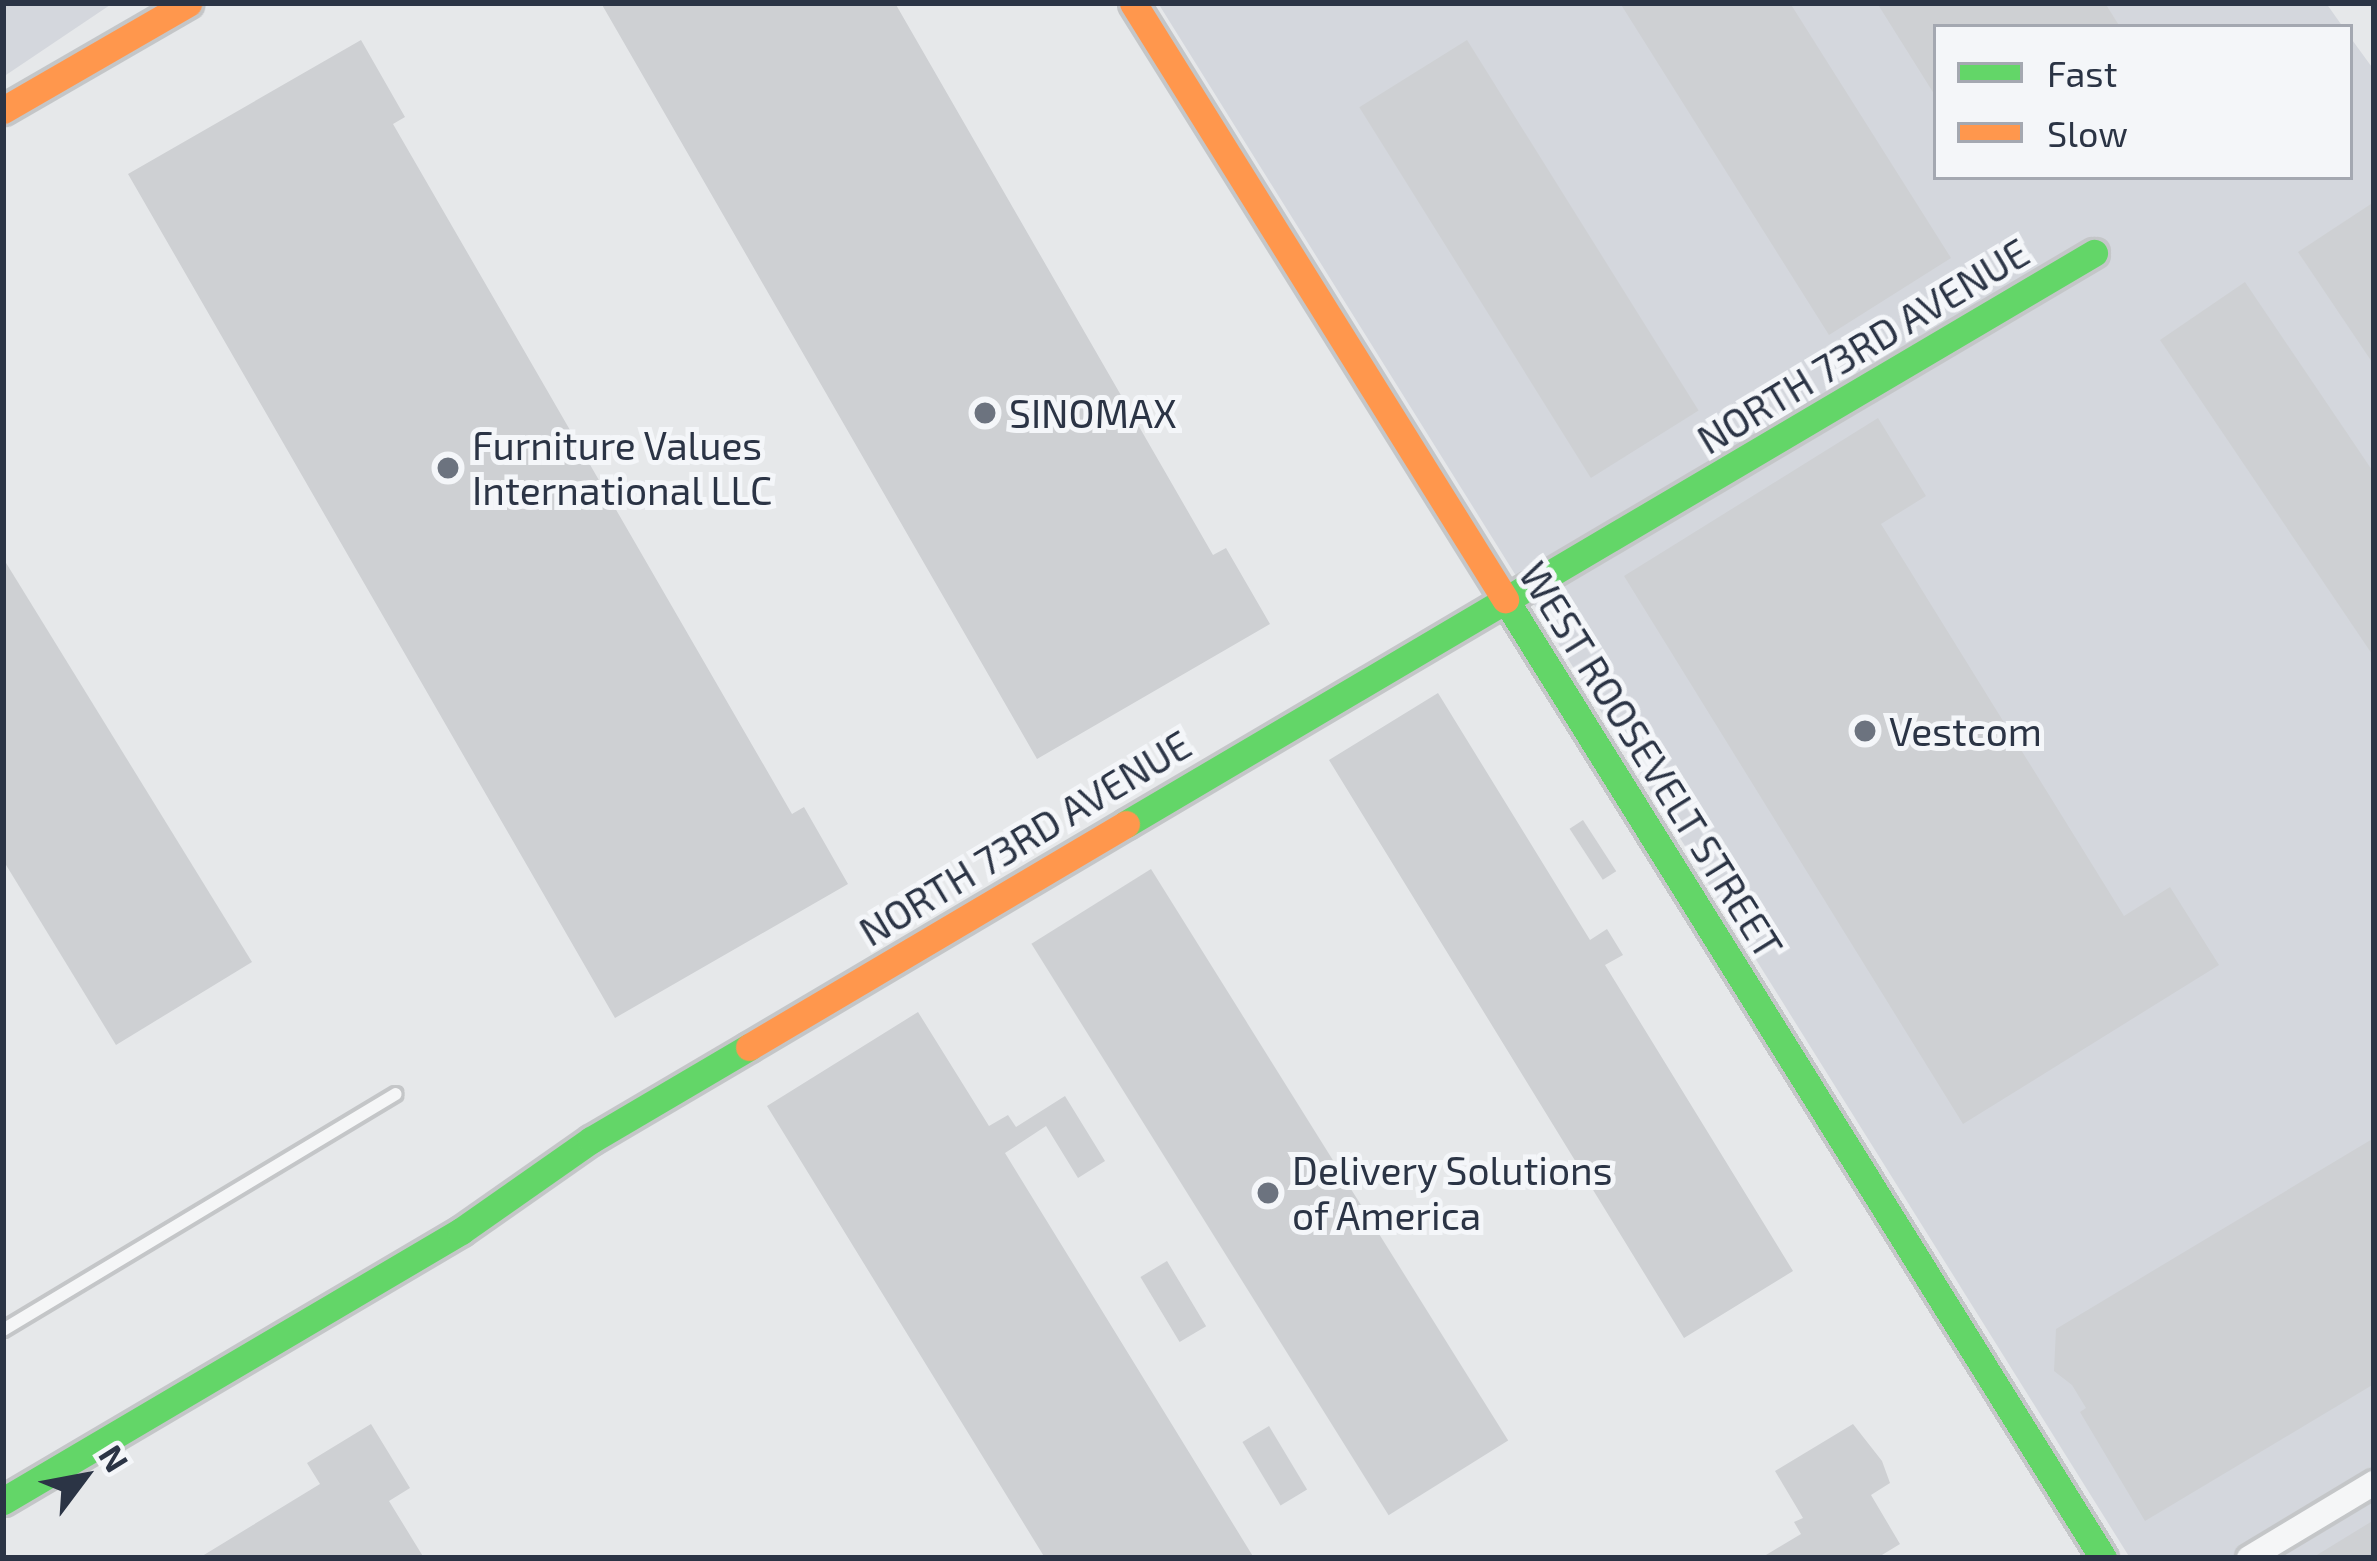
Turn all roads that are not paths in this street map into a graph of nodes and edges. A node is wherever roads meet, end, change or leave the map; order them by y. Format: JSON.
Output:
{"nodes":[{"id":1,"x":188,"y":3,"type":"edge"},
{"id":2,"x":1132,"y":3,"type":"edge"},
{"id":3,"x":3,"y":110,"type":"edge"},
{"id":4,"x":2095,"y":253,"type":"dead end"},
{"id":5,"x":1505,"y":601,"type":"junction"},
{"id":6,"x":395,"y":1094,"type":"dead end"},
{"id":7,"x":3,"y":1330,"type":"edge"},
{"id":8,"x":2374,"y":1483,"type":"edge"},
{"id":9,"x":3,"y":1501,"type":"edge"},
{"id":10,"x":2102,"y":1558,"type":"edge"},
{"id":11,"x":2249,"y":1558,"type":"edge"}],
"edges":[{"from":1,"to":3,"type":"street"},
{"from":2,"to":5,"type":"street","name":"WEST ROOSEVELT STREET"},
{"from":4,"to":5,"type":"street","name":"NORTH 73RD AVENUE"},
{"from":5,"to":9,"type":"street","name":"NORTH 73RD AVENUE"},
{"from":5,"to":10,"type":"street","name":"WEST ROOSEVELT STREET"},
{"from":6,"to":7,"type":"lane"},
{"from":8,"to":11,"type":"street"}]}
